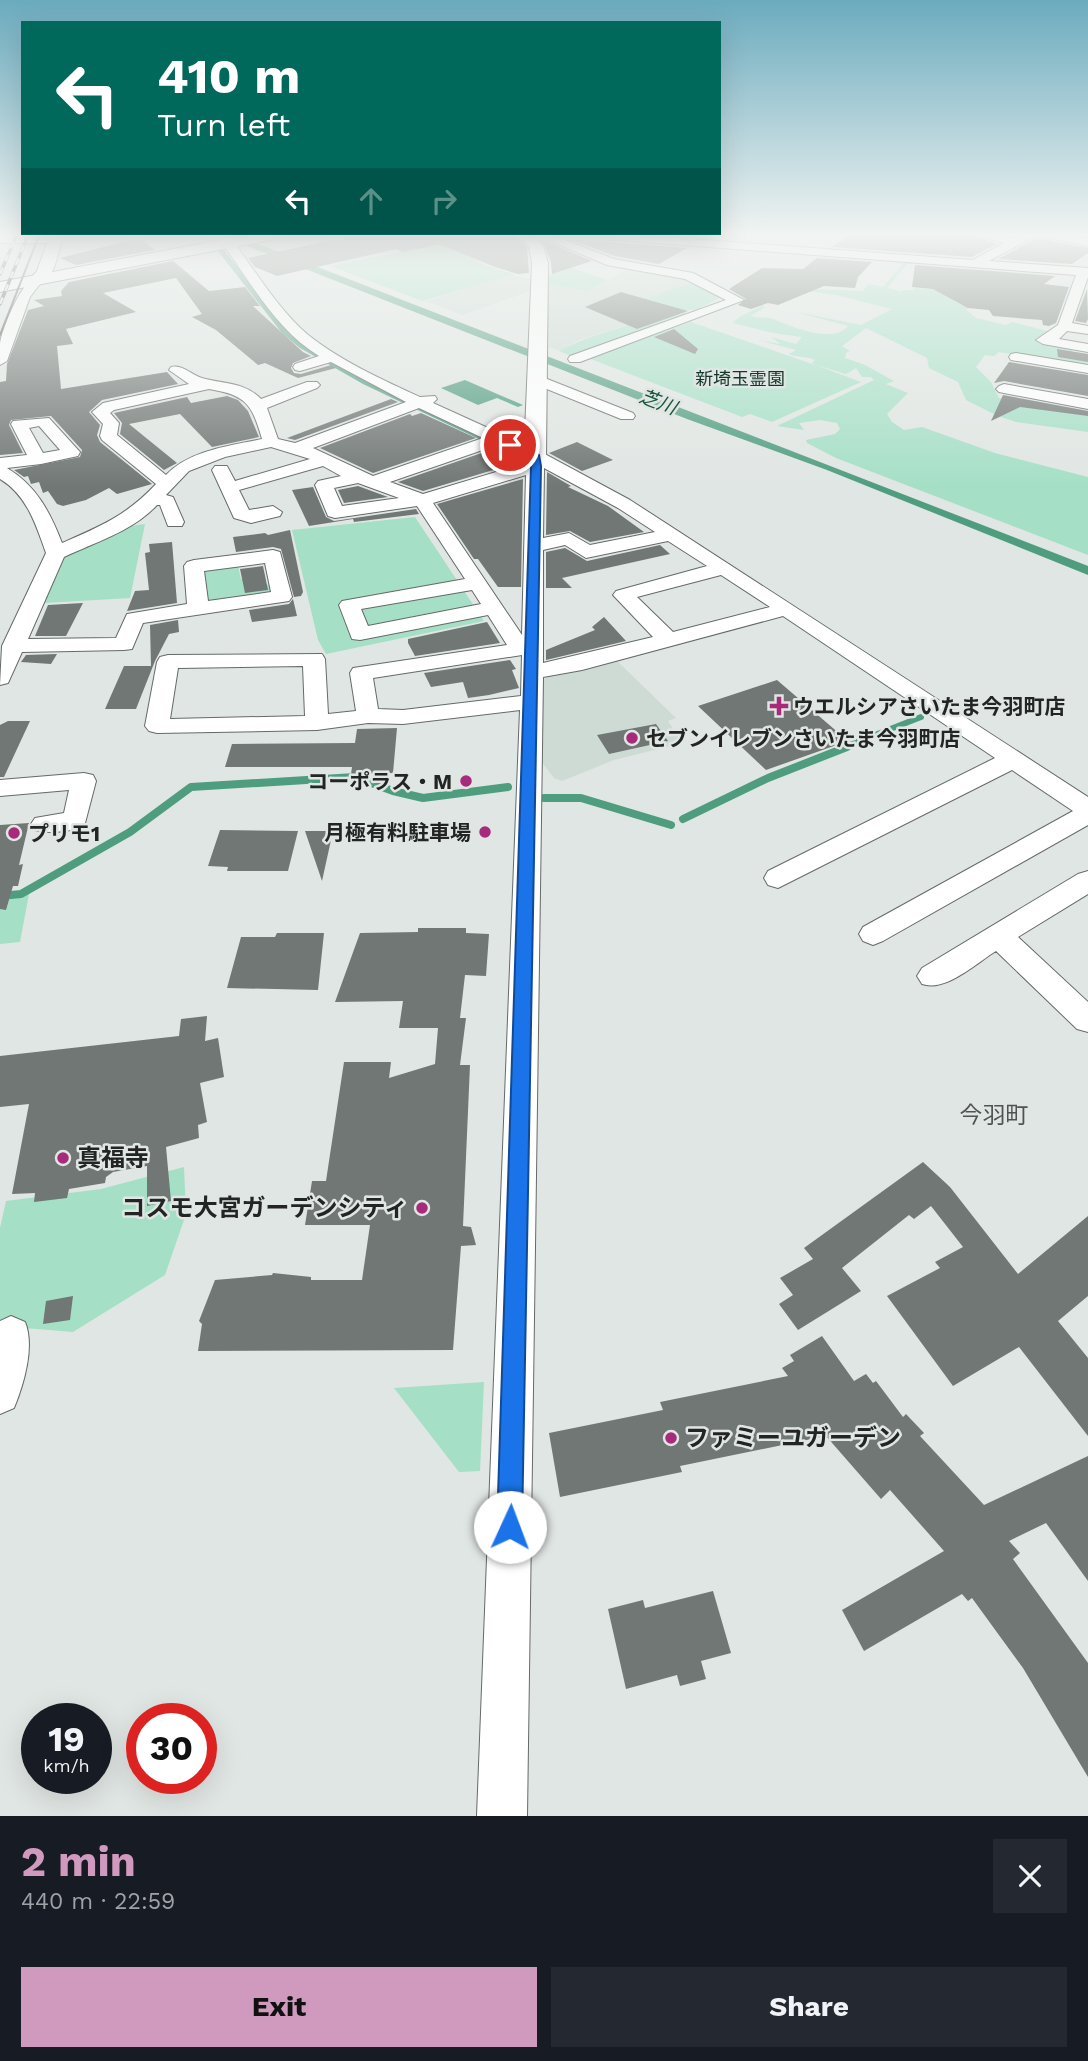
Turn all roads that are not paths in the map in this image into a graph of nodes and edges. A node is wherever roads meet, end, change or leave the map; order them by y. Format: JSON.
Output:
{"nodes":[{"id":1,"x":16,"y":317,"type":"edge"},
{"id":2,"x":284,"y":317,"type":"edge"},
{"id":3,"x":538,"y":317,"type":"edge"},
{"id":4,"x":691,"y":317,"type":"edge"},
{"id":5,"x":1068,"y":317,"type":"edge"},
{"id":6,"x":1064,"y":326,"type":"junction"},
{"id":7,"x":294,"y":328,"type":"junction"},
{"id":8,"x":1088,"y":330,"type":"edge"},
{"id":9,"x":1088,"y":348,"type":"edge"},
{"id":10,"x":2,"y":352,"type":"edge"},
{"id":11,"x":1016,"y":357,"type":"dead end"},
{"id":12,"x":575,"y":359,"type":"dead end"},
{"id":13,"x":538,"y":363,"type":"junction"},
{"id":14,"x":300,"y":367,"type":"dead end"},
{"id":15,"x":1088,"y":369,"type":"edge"},
{"id":16,"x":176,"y":370,"type":"dead end"},
{"id":17,"x":209,"y":384,"type":"junction"},
{"id":18,"x":312,"y":385,"type":"dead end"},
{"id":19,"x":1004,"y":388,"type":"dead end"},
{"id":20,"x":426,"y":400,"type":"junction"},
{"id":21,"x":1088,"y":404,"type":"edge"},
{"id":22,"x":258,"y":406,"type":"junction"},
{"id":23,"x":627,"y":416,"type":"dead end"},
{"id":24,"x":497,"y":439,"type":"junction"},
{"id":25,"x":271,"y":442,"type":"junction"},
{"id":26,"x":298,"y":448,"type":"junction"},
{"id":27,"x":214,"y":455,"type":"junction"},
{"id":28,"x":32,"y":459,"type":"dead end"},
{"id":29,"x":326,"y":460,"type":"junction"},
{"id":30,"x":536,"y":461,"type":"junction"},
{"id":31,"x":0,"y":463,"type":"edge"},
{"id":32,"x":0,"y":471,"type":"edge"},
{"id":33,"x":367,"y":480,"type":"junction"},
{"id":34,"x":169,"y":483,"type":"junction"},
{"id":35,"x":228,"y":488,"type":"junction"},
{"id":36,"x":153,"y":499,"type":"junction"},
{"id":37,"x":422,"y":500,"type":"junction"},
{"id":38,"x":273,"y":512,"type":"dead end"},
{"id":39,"x":175,"y":522,"type":"dead end"},
{"id":40,"x":672,"y":534,"type":"junction"},
{"id":41,"x":534,"y":546,"type":"junction"},
{"id":42,"x":56,"y":553,"type":"junction"},
{"id":43,"x":723,"y":568,"type":"junction"},
{"id":44,"x":477,"y":583,"type":"junction"},
{"id":45,"x":494,"y":608,"type":"junction"},
{"id":46,"x":198,"y":609,"type":"dead end"},
{"id":47,"x":786,"y":609,"type":"junction"},
{"id":48,"x":10,"y":640,"type":"edge"},
{"id":49,"x":669,"y":641,"type":"junction"},
{"id":50,"x":529,"y":667,"type":"junction"},
{"id":51,"x":0,"y":678,"type":"edge"},
{"id":52,"x":368,"y":716,"type":"junction"},
{"id":53,"x":317,"y":723,"type":"junction"},
{"id":54,"x":1013,"y":759,"type":"junction"},
{"id":55,"x":0,"y":788,"type":"edge"},
{"id":56,"x":1088,"y":811,"type":"edge"},
{"id":57,"x":44,"y":824,"type":"dead end"},
{"id":58,"x":778,"y":878,"type":"dead end"},
{"id":59,"x":1083,"y":892,"type":"edge"},
{"id":60,"x":873,"y":934,"type":"dead end"},
{"id":61,"x":998,"y":936,"type":"junction"},
{"id":62,"x":932,"y":976,"type":"dead end"},
{"id":63,"x":1088,"y":1020,"type":"edge"},
{"id":64,"x":11,"y":1335,"type":"dead end"},
{"id":65,"x":0,"y":1394,"type":"edge"},
{"id":66,"x":502,"y":1816,"type":"edge"}],
"edges":[{"from":1,"to":10,"type":"street"},
{"from":2,"to":7,"type":"street"},
{"from":3,"to":13,"type":"street"},
{"from":4,"to":12,"type":"street"},
{"from":5,"to":6,"type":"street"},
{"from":6,"to":8,"type":"street"},
{"from":6,"to":9,"type":"street"},
{"from":7,"to":14,"type":"street"},
{"from":7,"to":20,"type":"street"},
{"from":11,"to":15,"type":"street"},
{"from":13,"to":23,"type":"street"},
{"from":13,"to":30,"type":"street"},
{"from":16,"to":17,"type":"street"},
{"from":17,"to":22,"type":"street"},
{"from":17,"to":34,"type":"street"},
{"from":18,"to":22,"type":"street"},
{"from":19,"to":21,"type":"street"},
{"from":20,"to":24,"type":"street"},
{"from":20,"to":26,"type":"street"},
{"from":22,"to":25,"type":"street"},
{"from":24,"to":30,"type":"street"},
{"from":24,"to":33,"type":"street"},
{"from":25,"to":26,"type":"street"},
{"from":25,"to":27,"type":"street"},
{"from":26,"to":29,"type":"street"},
{"from":27,"to":34,"type":"street"},
{"from":27,"to":35,"type":"street"},
{"from":28,"to":31,"type":"street"},
{"from":29,"to":33,"type":"street"},
{"from":29,"to":35,"type":"street"},
{"from":30,"to":37,"type":"street"},
{"from":30,"to":40,"type":"street"},
{"from":30,"to":41,"type":"street"},
{"from":32,"to":42,"type":"street"},
{"from":33,"to":37,"type":"street"},
{"from":33,"to":37,"type":"street"},
{"from":34,"to":36,"type":"street"},
{"from":35,"to":38,"type":"street"},
{"from":36,"to":39,"type":"street"},
{"from":36,"to":42,"type":"street"},
{"from":37,"to":44,"type":"street"},
{"from":40,"to":41,"type":"street"},
{"from":40,"to":43,"type":"street"},
{"from":41,"to":50,"type":"street"},
{"from":42,"to":48,"type":"street"},
{"from":43,"to":47,"type":"street"},
{"from":43,"to":49,"type":"street"},
{"from":44,"to":45,"type":"street"},
{"from":44,"to":45,"type":"street"},
{"from":45,"to":50,"type":"street"},
{"from":46,"to":48,"type":"street"},
{"from":47,"to":49,"type":"street"},
{"from":47,"to":54,"type":"street"},
{"from":48,"to":51,"type":"street"},
{"from":49,"to":50,"type":"street"},
{"from":50,"to":52,"type":"street"},
{"from":50,"to":52,"type":"street"},
{"from":50,"to":66,"type":"street"},
{"from":52,"to":53,"type":"street"},
{"from":53,"to":53,"type":"street"},
{"from":54,"to":56,"type":"street"},
{"from":54,"to":58,"type":"street"},
{"from":55,"to":57,"type":"street"},
{"from":56,"to":60,"type":"street"},
{"from":59,"to":61,"type":"street"},
{"from":61,"to":62,"type":"street"},
{"from":61,"to":63,"type":"street"},
{"from":64,"to":65,"type":"street"}]}
